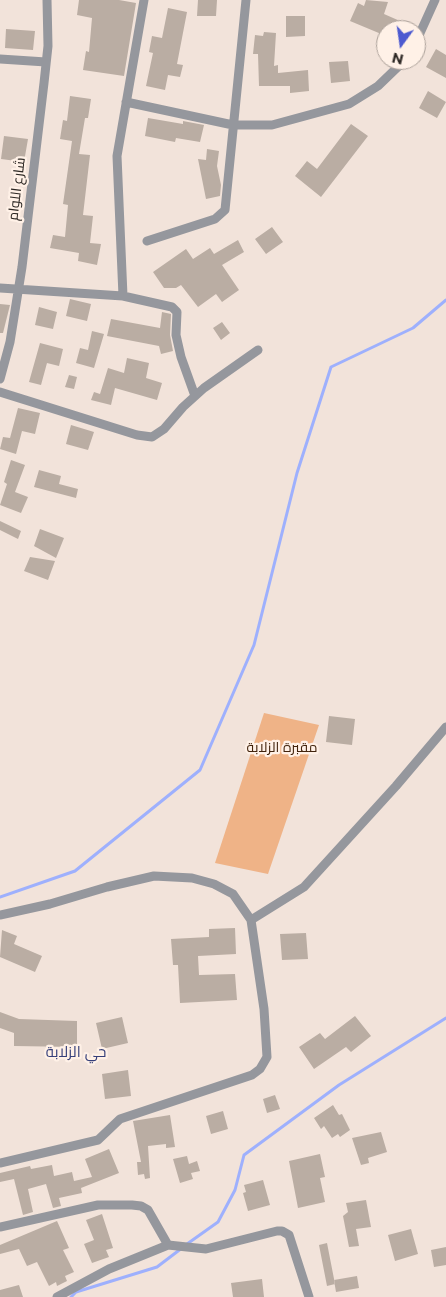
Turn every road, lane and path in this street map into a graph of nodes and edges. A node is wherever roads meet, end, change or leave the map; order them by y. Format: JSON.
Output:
{"nodes":[{"id":1,"x":47,"y":0,"type":"edge"},
{"id":2,"x":144,"y":0,"type":"edge"},
{"id":3,"x":246,"y":0,"type":"edge"},
{"id":4,"x":435,"y":0,"type":"edge"},
{"id":5,"x":426,"y":20,"type":"edge"},
{"id":6,"x":0,"y":59,"type":"edge"},
{"id":7,"x":46,"y":62,"type":"junction"},
{"id":8,"x":395,"y":70,"type":"edge"},
{"id":9,"x":126,"y":102,"type":"junction"},
{"id":10,"x":233,"y":125,"type":"junction"},
{"id":11,"x":147,"y":241,"type":"dead end"},
{"id":12,"x":0,"y":288,"type":"edge"},
{"id":13,"x":19,"y":288,"type":"junction"},
{"id":14,"x":122,"y":296,"type":"junction"},
{"id":15,"x":258,"y":350,"type":"dead end"},
{"id":16,"x":0,"y":379,"type":"edge"},
{"id":17,"x":0,"y":392,"type":"edge"},
{"id":18,"x":195,"y":396,"type":"junction"},
{"id":19,"x":446,"y":727,"type":"edge"},
{"id":20,"x":0,"y":915,"type":"edge"},
{"id":21,"x":251,"y":920,"type":"junction"},
{"id":22,"x":0,"y":1163,"type":"edge"},
{"id":23,"x":0,"y":1227,"type":"edge"},
{"id":24,"x":168,"y":1245,"type":"junction"},
{"id":25,"x":57,"y":1297,"type":"edge"},
{"id":26,"x":309,"y":1297,"type":"edge"}],
"edges":[{"from":1,"to":7,"type":"street","name":"شارع اللوام"},
{"from":2,"to":9,"type":"street"},
{"from":3,"to":10,"type":"street"},
{"from":4,"to":5,"type":"street"},
{"from":6,"to":7,"type":"street"},
{"from":7,"to":13,"type":"street","name":"شارع اللوام"},
{"from":8,"to":10,"type":"street"},
{"from":9,"to":10,"type":"street"},
{"from":9,"to":14,"type":"street"},
{"from":10,"to":11,"type":"street"},
{"from":12,"to":13,"type":"street"},
{"from":13,"to":14,"type":"street"},
{"from":13,"to":16,"type":"street","name":"شارع اللوام"},
{"from":14,"to":18,"type":"street"},
{"from":15,"to":18,"type":"street"},
{"from":17,"to":18,"type":"street"},
{"from":19,"to":21,"type":"street"},
{"from":20,"to":21,"type":"street"},
{"from":21,"to":22,"type":"street"},
{"from":23,"to":24,"type":"street"},
{"from":24,"to":25,"type":"street"},
{"from":24,"to":26,"type":"street"}]}
